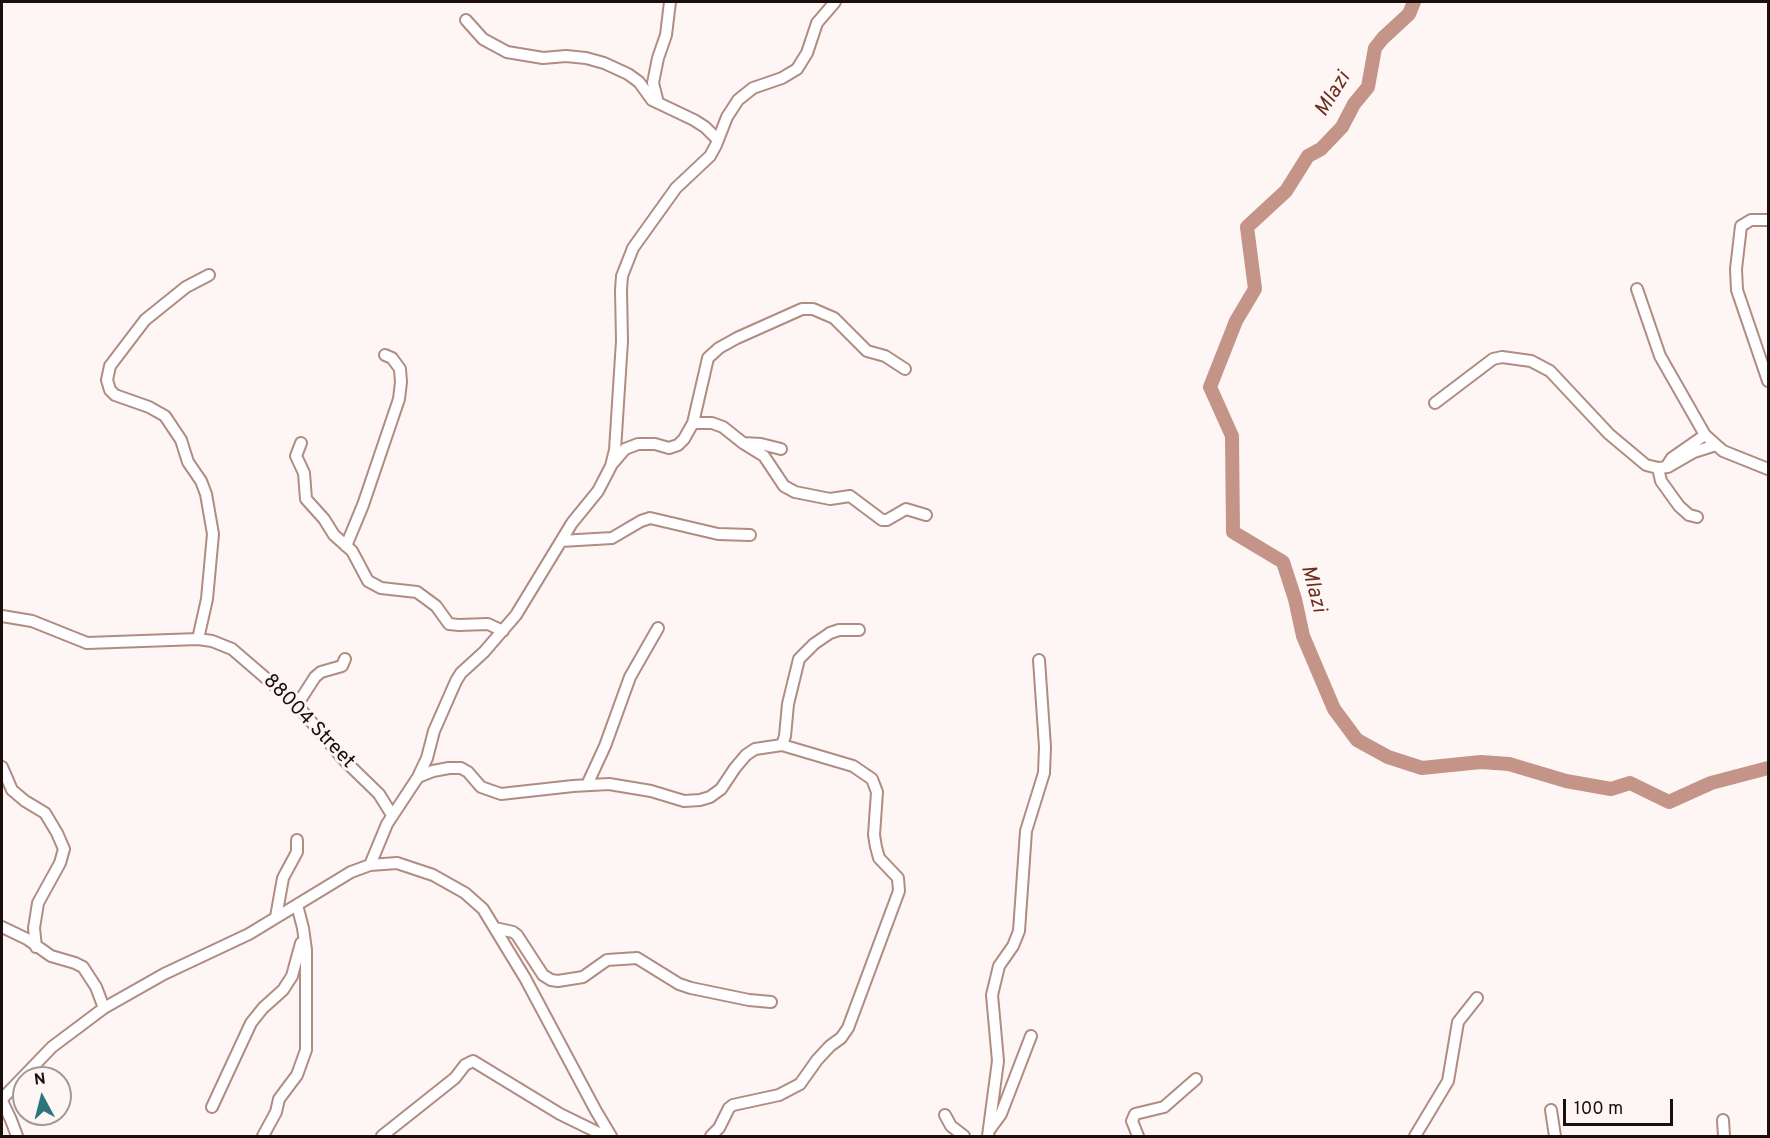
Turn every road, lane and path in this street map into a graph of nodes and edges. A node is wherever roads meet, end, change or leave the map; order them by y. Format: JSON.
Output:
{"nodes":[{"id":1,"x":670,"y":2,"type":"edge"},
{"id":2,"x":835,"y":2,"type":"edge"},
{"id":3,"x":466,"y":20,"type":"dead end"},
{"id":4,"x":658,"y":103,"type":"junction"},
{"id":5,"x":717,"y":139,"type":"junction"},
{"id":6,"x":1768,"y":220,"type":"edge"},
{"id":7,"x":209,"y":275,"type":"dead end"},
{"id":8,"x":1636,"y":289,"type":"dead end"},
{"id":9,"x":385,"y":355,"type":"dead end"},
{"id":10,"x":905,"y":369,"type":"dead end"},
{"id":11,"x":1768,"y":381,"type":"edge"},
{"id":12,"x":1435,"y":403,"type":"dead end"},
{"id":13,"x":693,"y":423,"type":"junction"},
{"id":14,"x":1705,"y":435,"type":"junction"},
{"id":15,"x":301,"y":443,"type":"dead end"},
{"id":16,"x":743,"y":443,"type":"junction"},
{"id":17,"x":1716,"y":445,"type":"junction"},
{"id":18,"x":781,"y":449,"type":"dead end"},
{"id":19,"x":611,"y":466,"type":"junction"},
{"id":20,"x":1663,"y":467,"type":"junction"},
{"id":21,"x":1768,"y":469,"type":"edge"},
{"id":22,"x":926,"y":515,"type":"dead end"},
{"id":23,"x":1697,"y":517,"type":"dead end"},
{"id":24,"x":750,"y":535,"type":"dead end"},
{"id":25,"x":561,"y":541,"type":"junction"},
{"id":26,"x":346,"y":546,"type":"junction"},
{"id":27,"x":2,"y":616,"type":"edge"},
{"id":28,"x":658,"y":628,"type":"dead end"},
{"id":29,"x":860,"y":630,"type":"dead end"},
{"id":30,"x":504,"y":631,"type":"junction"},
{"id":31,"x":198,"y":639,"type":"junction"},
{"id":32,"x":345,"y":659,"type":"dead end"},
{"id":33,"x":1039,"y":660,"type":"dead end"},
{"id":34,"x":297,"y":705,"type":"junction"},
{"id":35,"x":782,"y":745,"type":"junction"},
{"id":36,"x":2,"y":767,"type":"edge"},
{"id":37,"x":418,"y":777,"type":"junction"},
{"id":38,"x":587,"y":784,"type":"junction"},
{"id":39,"x":392,"y":815,"type":"junction"},
{"id":40,"x":297,"y":840,"type":"dead end"},
{"id":41,"x":370,"y":865,"type":"junction"},
{"id":42,"x":297,"y":905,"type":"junction"},
{"id":43,"x":276,"y":918,"type":"junction"},
{"id":44,"x":2,"y":927,"type":"edge"},
{"id":45,"x":303,"y":928,"type":"junction"},
{"id":46,"x":495,"y":928,"type":"junction"},
{"id":47,"x":36,"y":947,"type":"junction"},
{"id":48,"x":1477,"y":998,"type":"dead end"},
{"id":49,"x":771,"y":1002,"type":"dead end"},
{"id":50,"x":104,"y":1008,"type":"junction"},
{"id":51,"x":1031,"y":1036,"type":"dead end"},
{"id":52,"x":1196,"y":1079,"type":"dead end"},
{"id":53,"x":2,"y":1100,"type":"edge"},
{"id":54,"x":212,"y":1107,"type":"dead end"},
{"id":55,"x":1551,"y":1110,"type":"dead end"},
{"id":56,"x":945,"y":1115,"type":"dead end"},
{"id":57,"x":1723,"y":1120,"type":"dead end"},
{"id":58,"x":989,"y":1133,"type":"edge"},
{"id":59,"x":611,"y":1136,"type":"edge"},
{"id":60,"x":16,"y":1137,"type":"edge"},
{"id":61,"x":263,"y":1137,"type":"edge"},
{"id":62,"x":382,"y":1137,"type":"edge"},
{"id":63,"x":711,"y":1137,"type":"edge"},
{"id":64,"x":964,"y":1137,"type":"edge"},
{"id":65,"x":1138,"y":1137,"type":"edge"},
{"id":66,"x":1415,"y":1137,"type":"edge"},
{"id":67,"x":1555,"y":1137,"type":"edge"},
{"id":68,"x":1724,"y":1137,"type":"edge"}],
"edges":[{"from":1,"to":4,"type":"street"},
{"from":2,"to":5,"type":"street"},
{"from":3,"to":4,"type":"street"},
{"from":4,"to":5,"type":"street"},
{"from":5,"to":19,"type":"street"},
{"from":6,"to":11,"type":"street"},
{"from":7,"to":31,"type":"street"},
{"from":8,"to":14,"type":"street"},
{"from":9,"to":26,"type":"street"},
{"from":10,"to":13,"type":"street"},
{"from":12,"to":20,"type":"street"},
{"from":13,"to":16,"type":"street"},
{"from":13,"to":19,"type":"street"},
{"from":14,"to":17,"type":"street"},
{"from":14,"to":20,"type":"street"},
{"from":15,"to":26,"type":"street"},
{"from":16,"to":18,"type":"street"},
{"from":16,"to":22,"type":"street"},
{"from":17,"to":20,"type":"street"},
{"from":17,"to":21,"type":"street"},
{"from":19,"to":25,"type":"street"},
{"from":20,"to":23,"type":"street"},
{"from":24,"to":25,"type":"street"},
{"from":25,"to":30,"type":"street"},
{"from":26,"to":30,"type":"street"},
{"from":27,"to":31,"type":"street","name":"88004 Street"},
{"from":28,"to":38,"type":"street"},
{"from":29,"to":35,"type":"street"},
{"from":30,"to":37,"type":"street"},
{"from":31,"to":34,"type":"street","name":"88004 Street"},
{"from":32,"to":34,"type":"street"},
{"from":33,"to":58,"type":"street"},
{"from":34,"to":39,"type":"street","name":"88004 Street"},
{"from":35,"to":38,"type":"street"},
{"from":35,"to":63,"type":"street"},
{"from":36,"to":47,"type":"street"},
{"from":37,"to":38,"type":"street"},
{"from":37,"to":39,"type":"street"},
{"from":39,"to":41,"type":"street"},
{"from":40,"to":43,"type":"street"},
{"from":41,"to":42,"type":"street"},
{"from":41,"to":46,"type":"street"},
{"from":42,"to":43,"type":"street"},
{"from":42,"to":45,"type":"street"},
{"from":43,"to":50,"type":"street"},
{"from":44,"to":47,"type":"street"},
{"from":45,"to":54,"type":"street"},
{"from":45,"to":61,"type":"street"},
{"from":46,"to":49,"type":"street"},
{"from":46,"to":59,"type":"street"},
{"from":47,"to":50,"type":"street"},
{"from":48,"to":66,"type":"street"},
{"from":50,"to":53,"type":"street"},
{"from":51,"to":58,"type":"street"},
{"from":52,"to":65,"type":"street"},
{"from":53,"to":60,"type":"street"},
{"from":55,"to":67,"type":"street"},
{"from":56,"to":64,"type":"street"},
{"from":57,"to":68,"type":"street"},
{"from":59,"to":62,"type":"street"}]}
